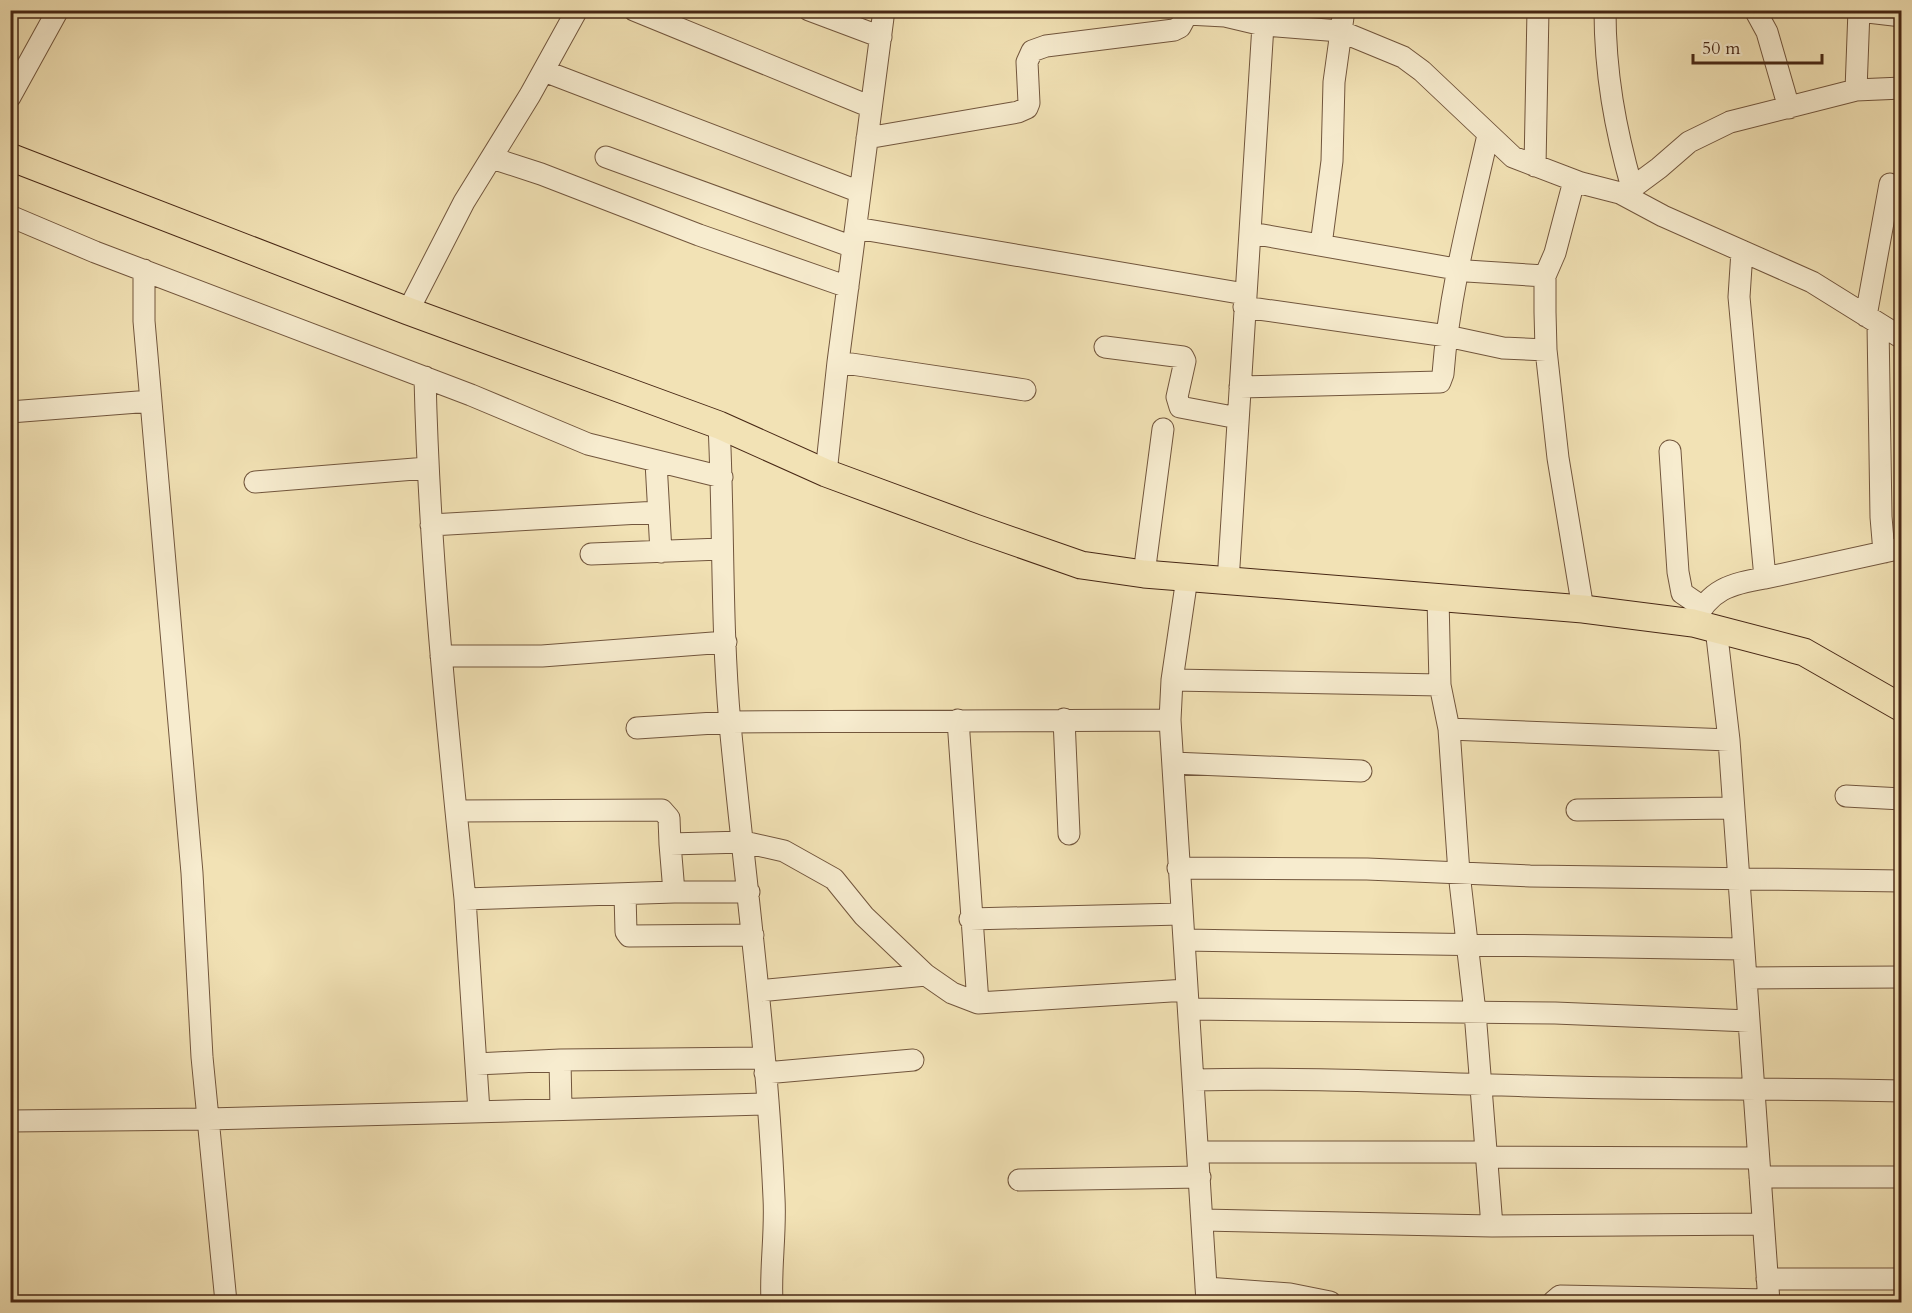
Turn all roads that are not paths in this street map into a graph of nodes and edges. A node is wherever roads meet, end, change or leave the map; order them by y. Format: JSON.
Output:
{"nodes":[{"id":1,"x":58,"y":10,"type":"edge"},
{"id":2,"x":577,"y":10,"type":"edge"},
{"id":3,"x":634,"y":10,"type":"edge"},
{"id":4,"x":809,"y":10,"type":"edge"},
{"id":5,"x":884,"y":10,"type":"edge"},
{"id":6,"x":1538,"y":10,"type":"edge"},
{"id":7,"x":1605,"y":10,"type":"edge"},
{"id":8,"x":1755,"y":10,"type":"edge"},
{"id":9,"x":1859,"y":11,"type":"edge"},
{"id":10,"x":1186,"y":12,"type":"edge"},
{"id":11,"x":1902,"y":16,"type":"edge"},
{"id":12,"x":1342,"y":21,"type":"edge"},
{"id":13,"x":1263,"y":25,"type":"junction"},
{"id":14,"x":881,"y":37,"type":"junction"},
{"id":15,"x":544,"y":71,"type":"junction"},
{"id":16,"x":1902,"y":88,"type":"edge"},
{"id":17,"x":1856,"y":90,"type":"junction"},
{"id":18,"x":10,"y":97,"type":"edge"},
{"id":19,"x":871,"y":107,"type":"junction"},
{"id":20,"x":1788,"y":108,"type":"junction"},
{"id":21,"x":1488,"y":135,"type":"junction"},
{"id":22,"x":867,"y":138,"type":"junction"},
{"id":23,"x":10,"y":157,"type":"edge"},
{"id":24,"x":606,"y":157,"type":"dead end"},
{"id":25,"x":492,"y":158,"type":"junction"},
{"id":26,"x":1535,"y":166,"type":"junction"},
{"id":27,"x":1574,"y":181,"type":"junction"},
{"id":28,"x":1890,"y":184,"type":"dead end"},
{"id":29,"x":1626,"y":190,"type":"junction"},
{"id":30,"x":860,"y":192,"type":"junction"},
{"id":31,"x":10,"y":216,"type":"edge"},
{"id":32,"x":1251,"y":233,"type":"junction"},
{"id":33,"x":854,"y":238,"type":"junction"},
{"id":34,"x":1322,"y":245,"type":"junction"},
{"id":35,"x":1742,"y":251,"type":"junction"},
{"id":36,"x":1458,"y":269,"type":"junction"},
{"id":37,"x":144,"y":270,"type":"junction"},
{"id":38,"x":1545,"y":276,"type":"junction"},
{"id":39,"x":848,"y":287,"type":"junction"},
{"id":40,"x":1244,"y":301,"type":"junction"},
{"id":41,"x":408,"y":310,"type":"junction"},
{"id":42,"x":1872,"y":320,"type":"junction"},
{"id":43,"x":1447,"y":336,"type":"junction"},
{"id":44,"x":1902,"y":338,"type":"edge"},
{"id":45,"x":1105,"y":347,"type":"dead end"},
{"id":46,"x":1546,"y":350,"type":"junction"},
{"id":47,"x":838,"y":362,"type":"junction"},
{"id":48,"x":425,"y":377,"type":"junction"},
{"id":49,"x":1240,"y":387,"type":"junction"},
{"id":50,"x":1025,"y":390,"type":"dead end"},
{"id":51,"x":151,"y":401,"type":"junction"},
{"id":52,"x":10,"y":412,"type":"edge"},
{"id":53,"x":1238,"y":418,"type":"junction"},
{"id":54,"x":719,"y":425,"type":"junction"},
{"id":55,"x":1163,"y":429,"type":"dead end"},
{"id":56,"x":1670,"y":451,"type":"dead end"},
{"id":57,"x":656,"y":462,"type":"junction"},
{"id":58,"x":427,"y":468,"type":"junction"},
{"id":59,"x":826,"y":472,"type":"junction"},
{"id":60,"x":722,"y":477,"type":"junction"},
{"id":61,"x":255,"y":482,"type":"dead end"},
{"id":62,"x":658,"y":512,"type":"junction"},
{"id":63,"x":431,"y":525,"type":"junction"},
{"id":64,"x":721,"y":549,"type":"junction"},
{"id":65,"x":1893,"y":550,"type":"edge"},
{"id":66,"x":661,"y":552,"type":"junction"},
{"id":67,"x":591,"y":554,"type":"dead end"},
{"id":68,"x":1144,"y":574,"type":"junction"},
{"id":69,"x":1186,"y":578,"type":"junction"},
{"id":70,"x":1765,"y":578,"type":"junction"},
{"id":71,"x":1228,"y":582,"type":"junction"},
{"id":72,"x":1438,"y":598,"type":"junction"},
{"id":73,"x":1583,"y":609,"type":"junction"},
{"id":74,"x":1703,"y":619,"type":"junction"},
{"id":75,"x":726,"y":642,"type":"junction"},
{"id":76,"x":441,"y":656,"type":"junction"},
{"id":77,"x":1172,"y":680,"type":"junction"},
{"id":78,"x":1440,"y":685,"type":"junction"},
{"id":79,"x":1902,"y":708,"type":"edge"},
{"id":80,"x":1064,"y":719,"type":"junction"},
{"id":81,"x":958,"y":720,"type":"junction"},
{"id":82,"x":1170,"y":720,"type":"junction"},
{"id":83,"x":730,"y":722,"type":"junction"},
{"id":84,"x":637,"y":728,"type":"dead end"},
{"id":85,"x":1449,"y":729,"type":"junction"},
{"id":86,"x":1729,"y":740,"type":"junction"},
{"id":87,"x":1173,"y":763,"type":"junction"},
{"id":88,"x":1361,"y":771,"type":"dead end"},
{"id":89,"x":1846,"y":796,"type":"dead end"},
{"id":90,"x":1902,"y":799,"type":"edge"},
{"id":91,"x":1733,"y":808,"type":"junction"},
{"id":92,"x":1576,"y":810,"type":"dead end"},
{"id":93,"x":456,"y":811,"type":"junction"},
{"id":94,"x":1069,"y":834,"type":"dead end"},
{"id":95,"x":744,"y":842,"type":"junction"},
{"id":96,"x":670,"y":844,"type":"junction"},
{"id":97,"x":1178,"y":868,"type":"junction"},
{"id":98,"x":1459,"y":873,"type":"junction"},
{"id":99,"x":1738,"y":878,"type":"junction"},
{"id":100,"x":1902,"y":881,"type":"edge"},
{"id":101,"x":674,"y":892,"type":"junction"},
{"id":102,"x":749,"y":892,"type":"junction"},
{"id":103,"x":625,"y":894,"type":"junction"},
{"id":104,"x":465,"y":899,"type":"junction"},
{"id":105,"x":1181,"y":914,"type":"junction"},
{"id":106,"x":970,"y":919,"type":"junction"},
{"id":107,"x":753,"y":935,"type":"junction"},
{"id":108,"x":1184,"y":940,"type":"junction"},
{"id":109,"x":1466,"y":944,"type":"junction"},
{"id":110,"x":1743,"y":949,"type":"junction"},
{"id":111,"x":927,"y":975,"type":"junction"},
{"id":112,"x":1902,"y":977,"type":"edge"},
{"id":113,"x":1746,"y":978,"type":"junction"},
{"id":114,"x":758,"y":991,"type":"junction"},
{"id":115,"x":1188,"y":1000,"type":"junction"},
{"id":116,"x":978,"y":1003,"type":"junction"},
{"id":117,"x":1475,"y":1012,"type":"junction"},
{"id":118,"x":1749,"y":1021,"type":"junction"},
{"id":119,"x":560,"y":1060,"type":"junction"},
{"id":120,"x":914,"y":1060,"type":"dead end"},
{"id":121,"x":476,"y":1064,"type":"junction"},
{"id":122,"x":764,"y":1066,"type":"junction"},
{"id":123,"x":1194,"y":1080,"type":"junction"},
{"id":124,"x":1481,"y":1084,"type":"junction"},
{"id":125,"x":1753,"y":1087,"type":"junction"},
{"id":126,"x":1902,"y":1091,"type":"edge"},
{"id":127,"x":768,"y":1104,"type":"junction"},
{"id":128,"x":561,"y":1109,"type":"junction"},
{"id":129,"x":479,"y":1111,"type":"junction"},
{"id":130,"x":208,"y":1119,"type":"junction"},
{"id":131,"x":10,"y":1121,"type":"edge"},
{"id":132,"x":1200,"y":1152,"type":"junction"},
{"id":133,"x":1485,"y":1155,"type":"junction"},
{"id":134,"x":1759,"y":1167,"type":"junction"},
{"id":135,"x":1902,"y":1177,"type":"edge"},
{"id":136,"x":1200,"y":1178,"type":"junction"},
{"id":137,"x":1019,"y":1180,"type":"dead end"},
{"id":138,"x":1203,"y":1220,"type":"junction"},
{"id":139,"x":1763,"y":1224,"type":"junction"},
{"id":140,"x":1492,"y":1226,"type":"junction"},
{"id":141,"x":1902,"y":1279,"type":"edge"},
{"id":142,"x":1768,"y":1294,"type":"edge"},
{"id":143,"x":1207,"y":1295,"type":"edge"},
{"id":144,"x":226,"y":1302,"type":"edge"},
{"id":145,"x":772,"y":1302,"type":"edge"},
{"id":146,"x":1330,"y":1302,"type":"edge"},
{"id":147,"x":1553,"y":1302,"type":"edge"}],
"edges":[{"from":1,"to":18,"type":"street"},
{"from":2,"to":15,"type":"street"},
{"from":3,"to":19,"type":"street"},
{"from":4,"to":14,"type":"street"},
{"from":5,"to":14,"type":"street"},
{"from":6,"to":26,"type":"street"},
{"from":7,"to":29,"type":"street"},
{"from":8,"to":20,"type":"street"},
{"from":9,"to":11,"type":"street"},
{"from":9,"to":17,"type":"street"},
{"from":10,"to":13,"type":"street"},
{"from":10,"to":22,"type":"street"},
{"from":12,"to":13,"type":"street"},
{"from":12,"to":21,"type":"street"},
{"from":12,"to":34,"type":"street"},
{"from":13,"to":32,"type":"street"},
{"from":14,"to":19,"type":"street"},
{"from":15,"to":25,"type":"street"},
{"from":15,"to":30,"type":"street"},
{"from":16,"to":17,"type":"street"},
{"from":17,"to":20,"type":"street"},
{"from":19,"to":22,"type":"street"},
{"from":20,"to":29,"type":"street"},
{"from":21,"to":26,"type":"street"},
{"from":21,"to":36,"type":"street"},
{"from":22,"to":30,"type":"street"},
{"from":23,"to":41,"type":"main road"},
{"from":24,"to":33,"type":"street"},
{"from":25,"to":39,"type":"street"},
{"from":25,"to":41,"type":"street"},
{"from":26,"to":27,"type":"street"},
{"from":27,"to":29,"type":"street"},
{"from":27,"to":38,"type":"street"},
{"from":28,"to":42,"type":"street"},
{"from":29,"to":35,"type":"street"},
{"from":30,"to":33,"type":"street"},
{"from":31,"to":37,"type":"street"},
{"from":32,"to":34,"type":"street"},
{"from":32,"to":40,"type":"street"},
{"from":33,"to":39,"type":"street"},
{"from":33,"to":40,"type":"street"},
{"from":34,"to":36,"type":"street"},
{"from":35,"to":42,"type":"street"},
{"from":35,"to":70,"type":"street"},
{"from":36,"to":38,"type":"street"},
{"from":36,"to":43,"type":"street"},
{"from":37,"to":48,"type":"street"},
{"from":37,"to":51,"type":"street"},
{"from":38,"to":46,"type":"street"},
{"from":39,"to":47,"type":"street"},
{"from":40,"to":43,"type":"street"},
{"from":40,"to":49,"type":"street"},
{"from":41,"to":54,"type":"main road"},
{"from":42,"to":44,"type":"street"},
{"from":42,"to":65,"type":"street"},
{"from":43,"to":46,"type":"street"},
{"from":43,"to":49,"type":"street"},
{"from":45,"to":53,"type":"street"},
{"from":46,"to":73,"type":"street"},
{"from":47,"to":50,"type":"street"},
{"from":47,"to":59,"type":"street"},
{"from":48,"to":57,"type":"street"},
{"from":48,"to":58,"type":"street"},
{"from":49,"to":53,"type":"street"},
{"from":51,"to":52,"type":"street"},
{"from":51,"to":130,"type":"street"},
{"from":53,"to":71,"type":"street"},
{"from":54,"to":59,"type":"main road"},
{"from":54,"to":60,"type":"street"},
{"from":55,"to":68,"type":"street"},
{"from":56,"to":74,"type":"street"},
{"from":57,"to":60,"type":"street"},
{"from":57,"to":62,"type":"street"},
{"from":58,"to":61,"type":"street"},
{"from":58,"to":63,"type":"street"},
{"from":59,"to":68,"type":"main road"},
{"from":60,"to":64,"type":"street"},
{"from":62,"to":63,"type":"street"},
{"from":62,"to":66,"type":"street"},
{"from":63,"to":76,"type":"street"},
{"from":64,"to":66,"type":"street"},
{"from":64,"to":75,"type":"street"},
{"from":65,"to":70,"type":"street"},
{"from":66,"to":67,"type":"street"},
{"from":68,"to":69,"type":"main road"},
{"from":69,"to":71,"type":"main road"},
{"from":69,"to":77,"type":"street"},
{"from":70,"to":74,"type":"street"},
{"from":71,"to":72,"type":"main road"},
{"from":72,"to":73,"type":"main road"},
{"from":72,"to":78,"type":"street"},
{"from":73,"to":74,"type":"main road"},
{"from":74,"to":79,"type":"main road"},
{"from":74,"to":86,"type":"street"},
{"from":75,"to":76,"type":"street"},
{"from":75,"to":83,"type":"street"},
{"from":76,"to":93,"type":"street"},
{"from":77,"to":78,"type":"street"},
{"from":77,"to":82,"type":"street"},
{"from":78,"to":85,"type":"street"},
{"from":80,"to":81,"type":"street"},
{"from":80,"to":82,"type":"street"},
{"from":80,"to":94,"type":"street"},
{"from":81,"to":83,"type":"street"},
{"from":81,"to":106,"type":"street"},
{"from":82,"to":87,"type":"street"},
{"from":83,"to":84,"type":"street"},
{"from":83,"to":95,"type":"street"},
{"from":85,"to":86,"type":"street"},
{"from":85,"to":98,"type":"street"},
{"from":86,"to":91,"type":"street"},
{"from":87,"to":88,"type":"street"},
{"from":87,"to":97,"type":"street"},
{"from":89,"to":90,"type":"street"},
{"from":91,"to":92,"type":"street"},
{"from":91,"to":99,"type":"street"},
{"from":93,"to":96,"type":"street"},
{"from":93,"to":104,"type":"street"},
{"from":95,"to":96,"type":"street"},
{"from":95,"to":102,"type":"street"},
{"from":95,"to":111,"type":"street"},
{"from":96,"to":101,"type":"street"},
{"from":97,"to":98,"type":"street"},
{"from":97,"to":105,"type":"street"},
{"from":98,"to":99,"type":"street"},
{"from":98,"to":109,"type":"street"},
{"from":99,"to":100,"type":"street"},
{"from":99,"to":110,"type":"street"},
{"from":101,"to":102,"type":"street"},
{"from":101,"to":103,"type":"street"},
{"from":102,"to":107,"type":"street"},
{"from":103,"to":104,"type":"street"},
{"from":103,"to":107,"type":"street"},
{"from":104,"to":121,"type":"street"},
{"from":105,"to":106,"type":"street"},
{"from":105,"to":108,"type":"street"},
{"from":106,"to":116,"type":"street"},
{"from":107,"to":114,"type":"street"},
{"from":108,"to":109,"type":"street"},
{"from":108,"to":115,"type":"street"},
{"from":109,"to":110,"type":"street"},
{"from":109,"to":117,"type":"street"},
{"from":110,"to":113,"type":"street"},
{"from":111,"to":114,"type":"street"},
{"from":111,"to":116,"type":"street"},
{"from":112,"to":113,"type":"street"},
{"from":113,"to":118,"type":"street"},
{"from":114,"to":122,"type":"street"},
{"from":115,"to":116,"type":"street"},
{"from":115,"to":117,"type":"street"},
{"from":115,"to":123,"type":"street"},
{"from":117,"to":118,"type":"street"},
{"from":117,"to":124,"type":"street"},
{"from":118,"to":125,"type":"street"},
{"from":119,"to":121,"type":"street"},
{"from":119,"to":122,"type":"street"},
{"from":119,"to":128,"type":"street"},
{"from":120,"to":122,"type":"street"},
{"from":121,"to":129,"type":"street"},
{"from":122,"to":127,"type":"street"},
{"from":123,"to":124,"type":"street"},
{"from":123,"to":132,"type":"street"},
{"from":124,"to":125,"type":"street"},
{"from":124,"to":133,"type":"street"},
{"from":125,"to":126,"type":"street"},
{"from":125,"to":134,"type":"street"},
{"from":127,"to":128,"type":"street"},
{"from":127,"to":145,"type":"street"},
{"from":128,"to":129,"type":"street"},
{"from":129,"to":130,"type":"street"},
{"from":130,"to":131,"type":"street"},
{"from":130,"to":144,"type":"street"},
{"from":132,"to":133,"type":"street"},
{"from":132,"to":136,"type":"street"},
{"from":133,"to":134,"type":"street"},
{"from":133,"to":140,"type":"street"},
{"from":134,"to":135,"type":"street"},
{"from":134,"to":139,"type":"street"},
{"from":136,"to":137,"type":"street"},
{"from":136,"to":138,"type":"street"},
{"from":138,"to":140,"type":"street"},
{"from":138,"to":143,"type":"street"},
{"from":139,"to":140,"type":"street"},
{"from":139,"to":142,"type":"street"},
{"from":141,"to":142,"type":"street"},
{"from":142,"to":147,"type":"street"},
{"from":143,"to":146,"type":"street"}]}
